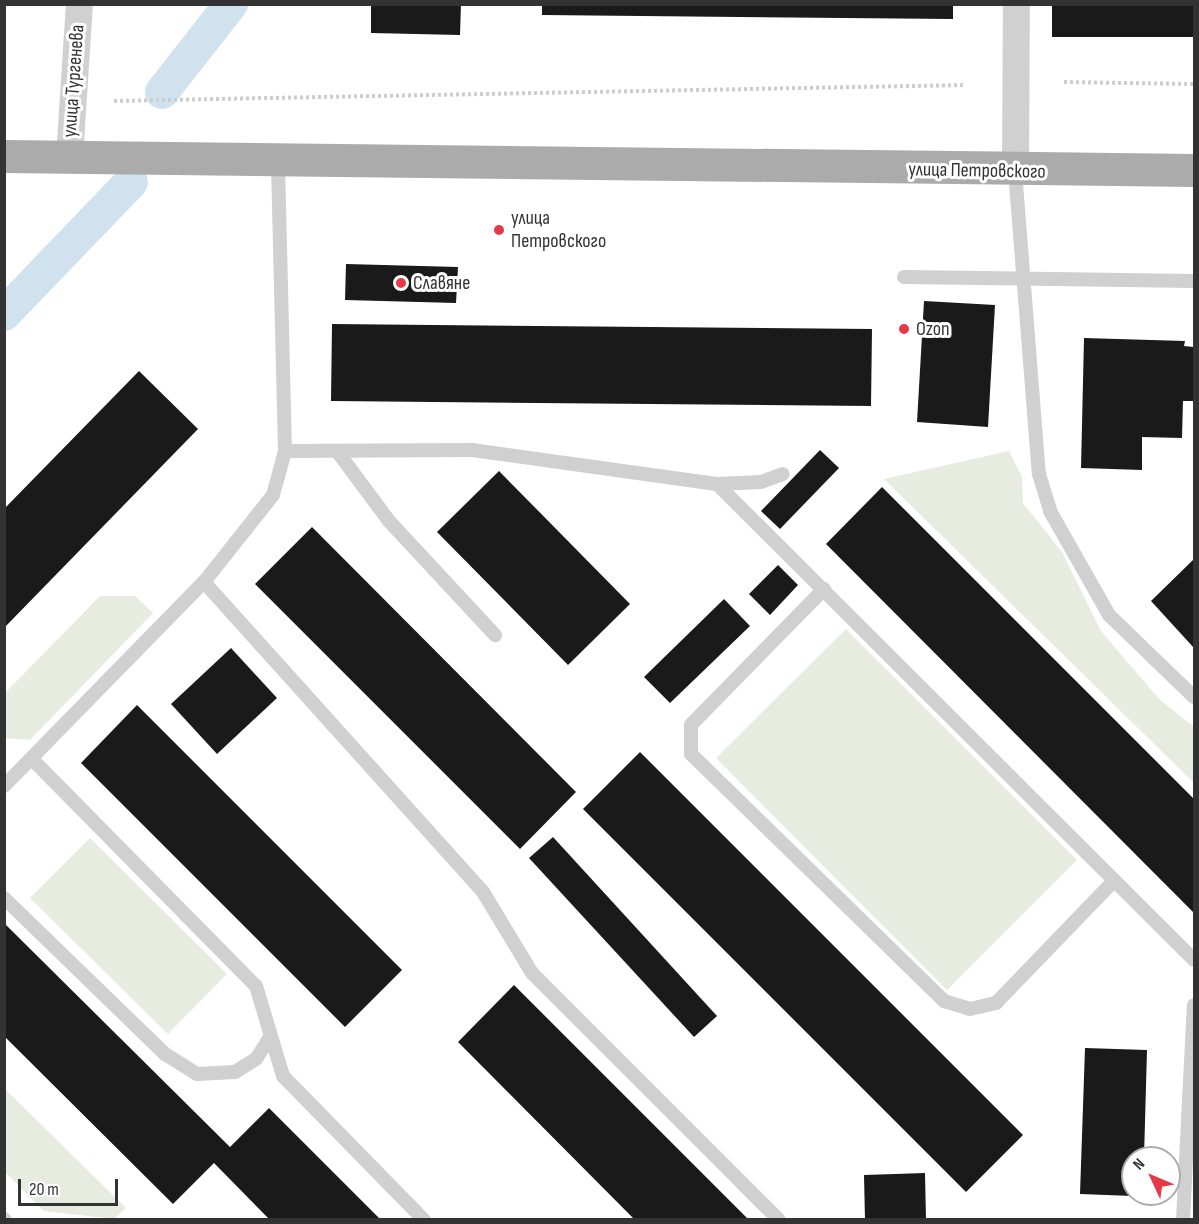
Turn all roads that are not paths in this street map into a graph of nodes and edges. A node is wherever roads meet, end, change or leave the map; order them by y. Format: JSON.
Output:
{"nodes":[{"id":1,"x":78,"y":4,"type":"edge"},
{"id":2,"x":1016,"y":4,"type":"edge"},
{"id":3,"x":278,"y":155,"type":"junction"},
{"id":4,"x":4,"y":156,"type":"edge"},
{"id":5,"x":69,"y":157,"type":"junction"},
{"id":6,"x":1194,"y":170,"type":"edge"},
{"id":7,"x":1015,"y":171,"type":"junction"},
{"id":8,"x":904,"y":277,"type":"dead end"},
{"id":9,"x":1024,"y":279,"type":"junction"},
{"id":10,"x":1194,"y":281,"type":"edge"},
{"id":11,"x":285,"y":451,"type":"junction"},
{"id":12,"x":337,"y":451,"type":"junction"},
{"id":13,"x":783,"y":474,"type":"dead end"},
{"id":14,"x":717,"y":484,"type":"junction"},
{"id":15,"x":204,"y":582,"type":"junction"},
{"id":16,"x":824,"y":589,"type":"junction"},
{"id":17,"x":495,"y":635,"type":"dead end"},
{"id":18,"x":1194,"y":698,"type":"edge"},
{"id":19,"x":32,"y":759,"type":"junction"},
{"id":20,"x":4,"y":786,"type":"edge"},
{"id":21,"x":1114,"y":881,"type":"junction"},
{"id":22,"x":4,"y":898,"type":"edge"},
{"id":23,"x":1194,"y":960,"type":"edge"},
{"id":24,"x":1194,"y":1005,"type":"edge"},
{"id":25,"x":271,"y":1036,"type":"junction"},
{"id":26,"x":423,"y":1220,"type":"edge"},
{"id":27,"x":779,"y":1220,"type":"edge"},
{"id":28,"x":1183,"y":1220,"type":"edge"}],
"edges":[{"from":1,"to":5,"type":"street","name":"улица Тургенева"},
{"from":2,"to":7,"type":"street"},
{"from":3,"to":5,"type":"main road","name":"улица Петровского"},
{"from":3,"to":7,"type":"main road","name":"улица Петровского"},
{"from":3,"to":11,"type":"lane"},
{"from":4,"to":5,"type":"main road","name":"улица Петровского"},
{"from":6,"to":7,"type":"main road","name":"улица Петровского"},
{"from":7,"to":9,"type":"lane"},
{"from":8,"to":9,"type":"lane"},
{"from":9,"to":10,"type":"lane"},
{"from":9,"to":18,"type":"lane"},
{"from":11,"to":12,"type":"lane"},
{"from":11,"to":15,"type":"lane"},
{"from":12,"to":14,"type":"lane"},
{"from":12,"to":17,"type":"lane"},
{"from":13,"to":14,"type":"lane"},
{"from":14,"to":16,"type":"lane"},
{"from":15,"to":19,"type":"lane"},
{"from":15,"to":27,"type":"lane"},
{"from":16,"to":21,"type":"lane"},
{"from":16,"to":21,"type":"lane"},
{"from":19,"to":20,"type":"lane"},
{"from":19,"to":25,"type":"lane"},
{"from":21,"to":23,"type":"lane"},
{"from":22,"to":25,"type":"lane"},
{"from":24,"to":28,"type":"lane"},
{"from":25,"to":26,"type":"lane"}]}
